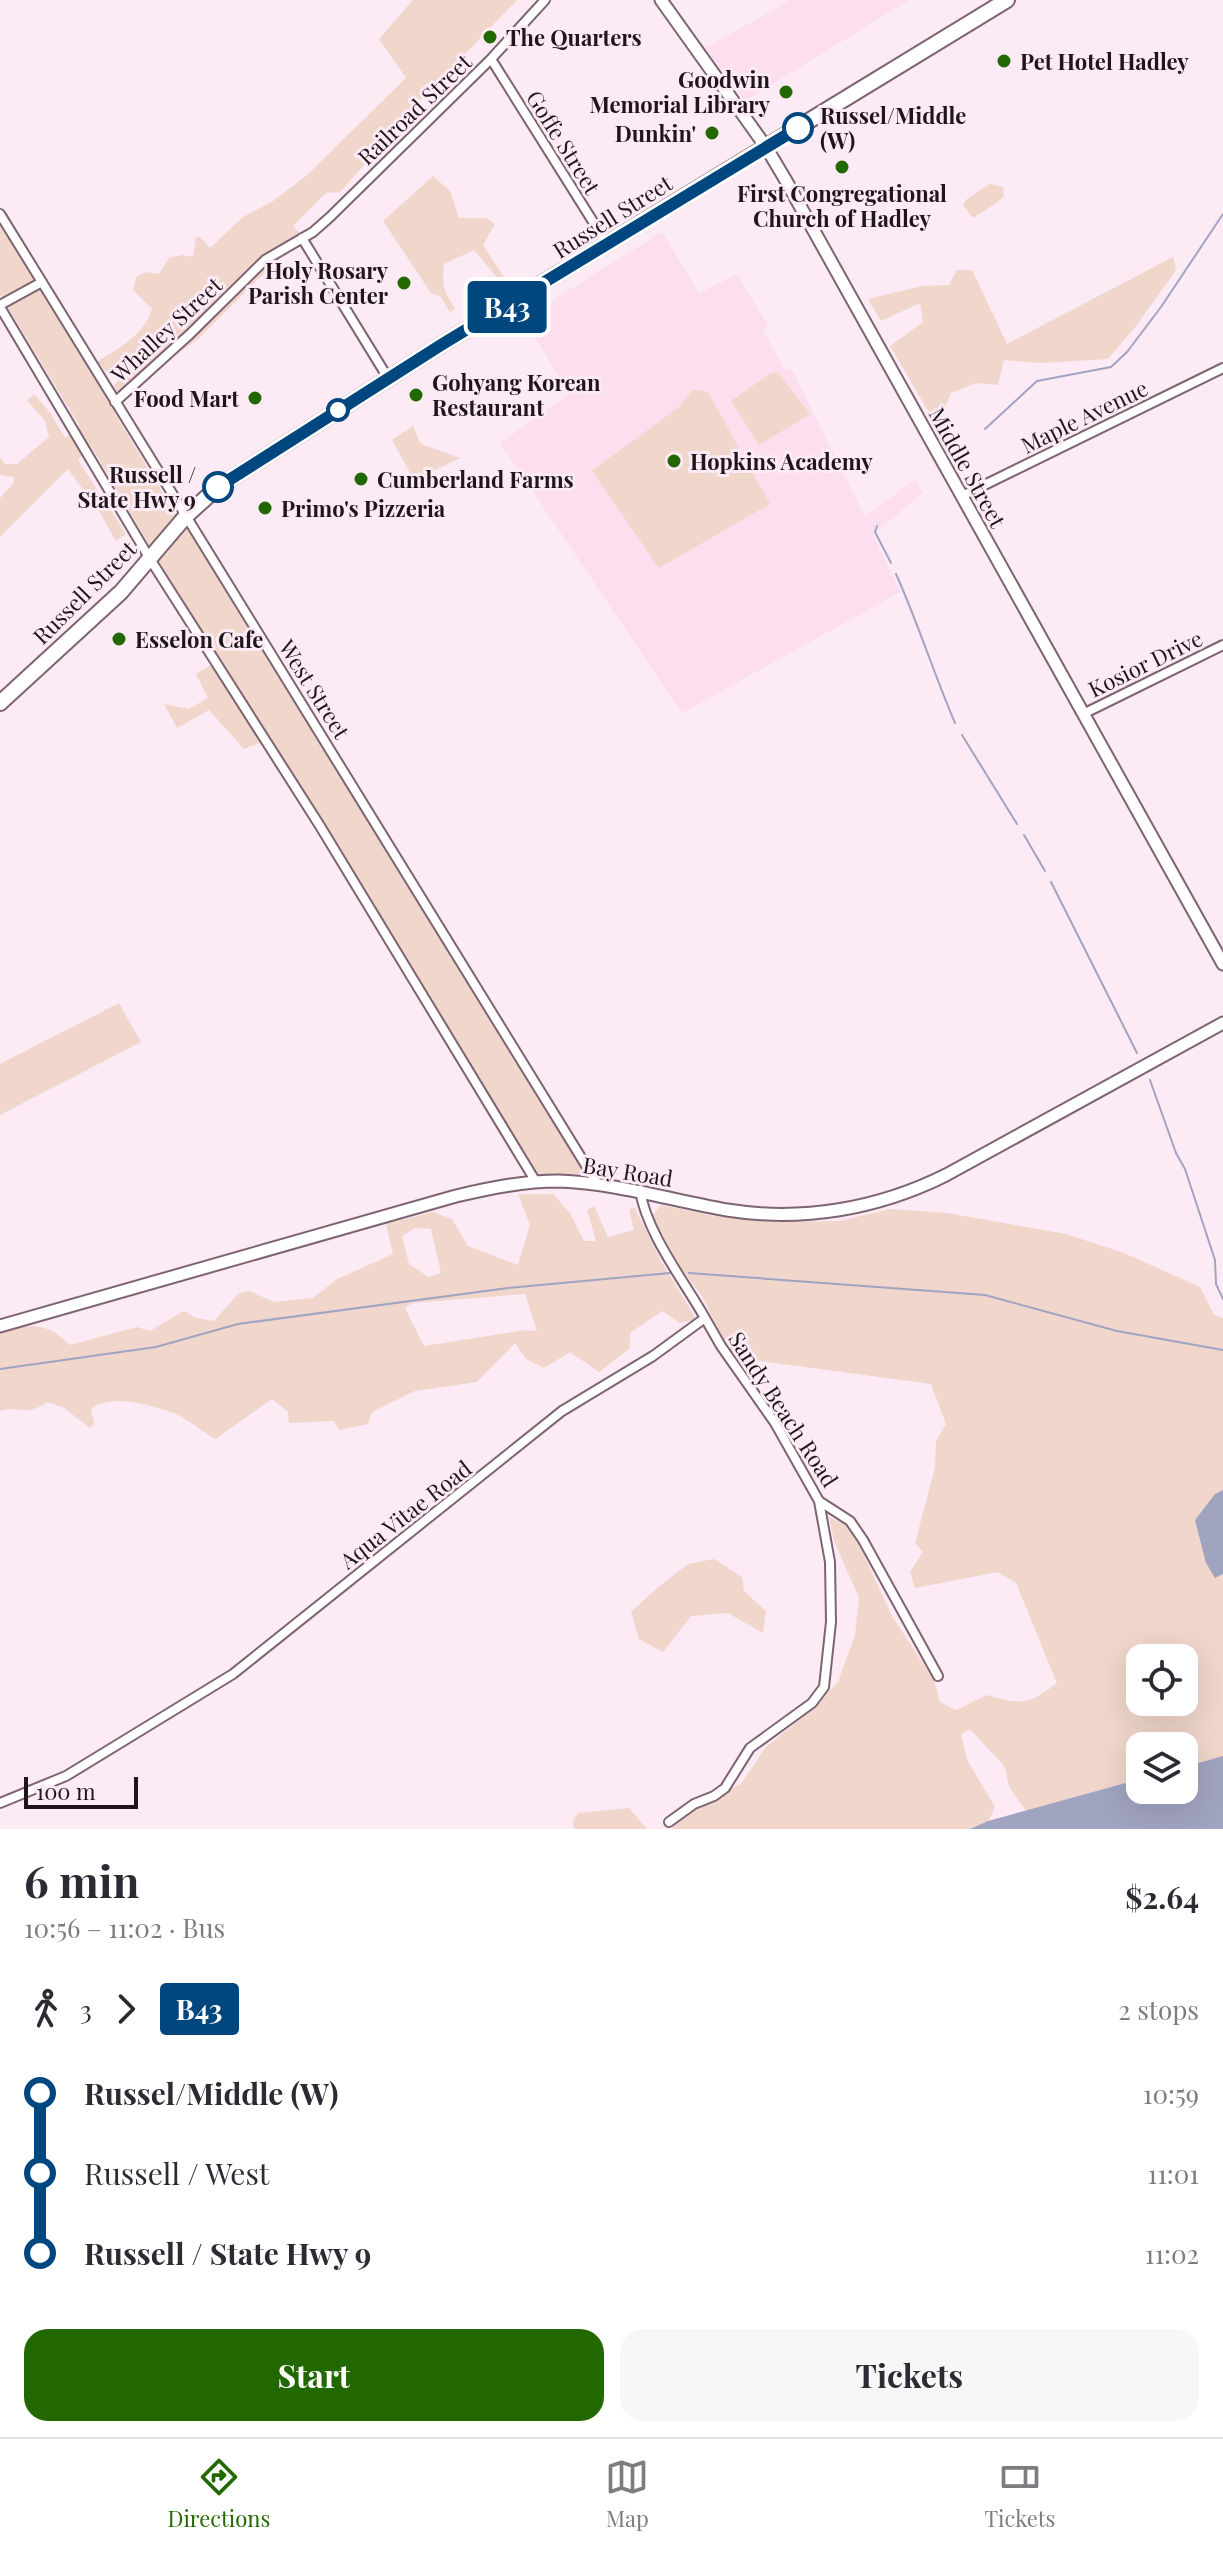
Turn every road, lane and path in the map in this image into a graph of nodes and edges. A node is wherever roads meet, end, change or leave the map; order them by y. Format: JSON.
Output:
{"nodes":[{"id":1,"x":545,"y":0,"type":"edge"},
{"id":2,"x":661,"y":0,"type":"edge"},
{"id":3,"x":1007,"y":0,"type":"edge"},
{"id":4,"x":491,"y":59,"type":"junction"},
{"id":5,"x":766,"y":147,"type":"junction"},
{"id":6,"x":0,"y":214,"type":"edge"},
{"id":7,"x":302,"y":238,"type":"junction"},
{"id":8,"x":607,"y":245,"type":"junction"},
{"id":9,"x":42,"y":282,"type":"junction"},
{"id":10,"x":0,"y":306,"type":"edge"},
{"id":11,"x":1223,"y":368,"type":"edge"},
{"id":12,"x":388,"y":378,"type":"junction"},
{"id":13,"x":115,"y":402,"type":"junction"},
{"id":14,"x":962,"y":496,"type":"junction"},
{"id":15,"x":186,"y":516,"type":"junction"},
{"id":16,"x":150,"y":559,"type":"junction"},
{"id":17,"x":1223,"y":645,"type":"edge"},
{"id":18,"x":0,"y":703,"type":"edge"},
{"id":19,"x":1083,"y":714,"type":"junction"},
{"id":20,"x":1223,"y":964,"type":"edge"},
{"id":21,"x":1223,"y":1023,"type":"edge"},
{"id":22,"x":536,"y":1182,"type":"junction"},
{"id":23,"x":598,"y":1185,"type":"junction"},
{"id":24,"x":640,"y":1190,"type":"junction"},
{"id":25,"x":705,"y":1318,"type":"junction"},
{"id":26,"x":0,"y":1326,"type":"edge"},
{"id":27,"x":819,"y":1501,"type":"junction"},
{"id":28,"x":938,"y":1676,"type":"dead end"},
{"id":29,"x":0,"y":1803,"type":"edge"},
{"id":30,"x":669,"y":1822,"type":"dead end"}],
"edges":[{"from":1,"to":4,"type":"street","name":"Railroad Street"},
{"from":2,"to":5,"type":"main road","name":"Middle Street"},
{"from":3,"to":5,"type":"highway","name":"Russell Street"},
{"from":4,"to":7,"type":"street","name":"Railroad Street"},
{"from":4,"to":8,"type":"street","name":"Goffe Street"},
{"from":5,"to":8,"type":"highway","name":"Russell Street"},
{"from":5,"to":14,"type":"main road","name":"Middle Street"},
{"from":6,"to":9,"type":"street","name":"West Street"},
{"from":7,"to":12,"type":"street"},
{"from":7,"to":13,"type":"street","name":"Whalley Street"},
{"from":8,"to":12,"type":"highway","name":"Russell Street"},
{"from":9,"to":10,"type":"street"},
{"from":9,"to":13,"type":"street","name":"West Street"},
{"from":10,"to":16,"type":"street"},
{"from":11,"to":14,"type":"street","name":"Maple Avenue"},
{"from":12,"to":15,"type":"highway","name":"Russell Street"},
{"from":13,"to":15,"type":"street","name":"West Street"},
{"from":14,"to":19,"type":"main road","name":"Middle Street"},
{"from":15,"to":16,"type":"highway","name":"Russell Street"},
{"from":15,"to":23,"type":"street","name":"West Street"},
{"from":16,"to":18,"type":"highway","name":"Russell Street"},
{"from":16,"to":22,"type":"street"},
{"from":17,"to":19,"type":"street","name":"Kosior Drive"},
{"from":19,"to":20,"type":"main road","name":"Middle Street"},
{"from":21,"to":24,"type":"main road","name":"Bay Road"},
{"from":22,"to":23,"type":"main road","name":"Bay Road"},
{"from":22,"to":26,"type":"main road","name":"Bay Road"},
{"from":23,"to":24,"type":"main road","name":"Bay Road"},
{"from":24,"to":25,"type":"street"},
{"from":25,"to":27,"type":"street","name":"Sandy Beach Road"},
{"from":25,"to":29,"type":"street","name":"Aqua Vitae Road"},
{"from":27,"to":28,"type":"street","name":"Sandy Beach Road"},
{"from":27,"to":30,"type":"street"}]}
